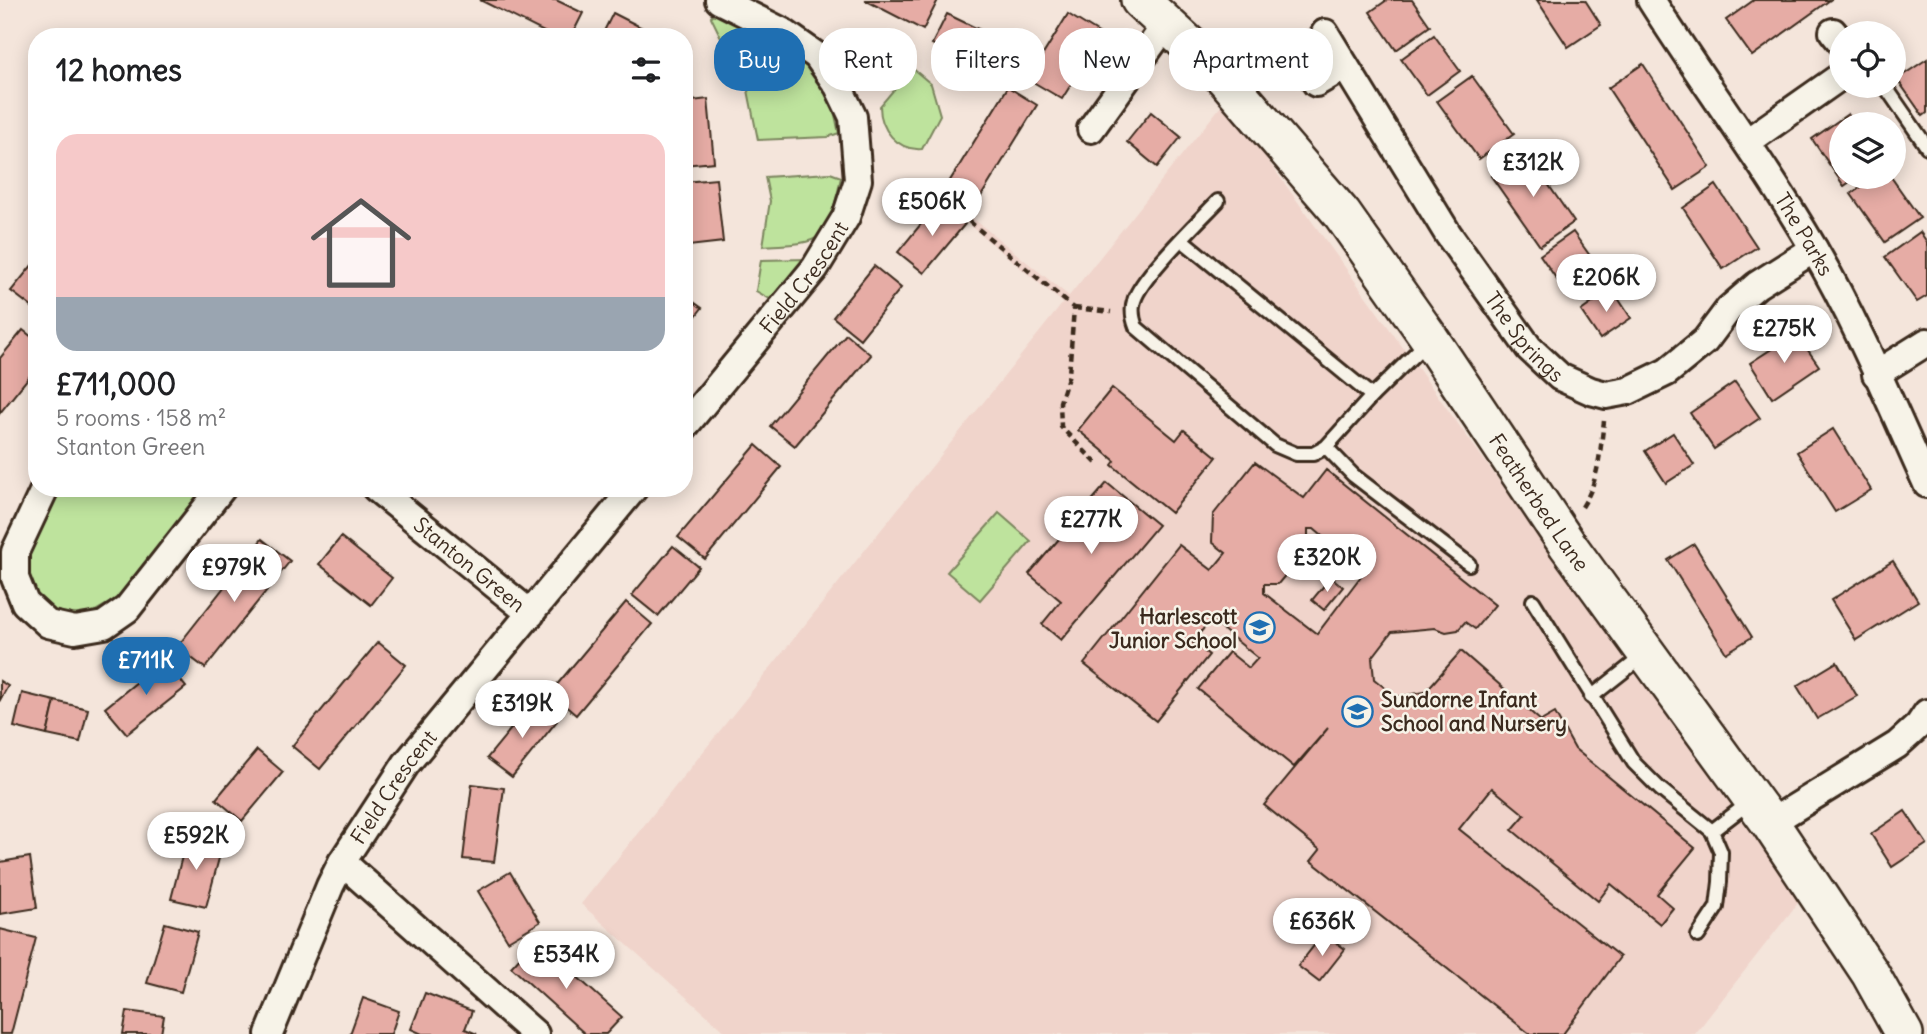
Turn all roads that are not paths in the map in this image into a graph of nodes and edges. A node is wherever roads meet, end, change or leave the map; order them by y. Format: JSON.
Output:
{"nodes":[{"id":1,"x":719,"y":0,"type":"edge"},
{"id":2,"x":1657,"y":2,"type":"edge"},
{"id":3,"x":1154,"y":11,"type":"edge"},
{"id":4,"x":1333,"y":46,"type":"edge"},
{"id":5,"x":1345,"y":65,"type":"junction"},
{"id":6,"x":1333,"y":72,"type":"edge"},
{"id":7,"x":1829,"y":84,"type":"edge"},
{"id":8,"x":1893,"y":98,"type":"edge"},
{"id":9,"x":1091,"y":128,"type":"dead end"},
{"id":10,"x":1747,"y":142,"type":"junction"},
{"id":11,"x":1927,"y":146,"type":"edge"},
{"id":12,"x":1218,"y":201,"type":"dead end"},
{"id":13,"x":1182,"y":240,"type":"junction"},
{"id":14,"x":1814,"y":249,"type":"junction"},
{"id":15,"x":1430,"y":339,"type":"junction"},
{"id":16,"x":1927,"y":342,"type":"edge"},
{"id":17,"x":1876,"y":374,"type":"junction"},
{"id":18,"x":1372,"y":396,"type":"junction"},
{"id":19,"x":693,"y":416,"type":"edge"},
{"id":20,"x":1326,"y":447,"type":"junction"},
{"id":21,"x":1927,"y":484,"type":"edge"},
{"id":22,"x":41,"y":497,"type":"edge"},
{"id":23,"x":215,"y":497,"type":"edge"},
{"id":24,"x":387,"y":497,"type":"edge"},
{"id":25,"x":627,"y":497,"type":"edge"},
{"id":26,"x":1469,"y":564,"type":"dead end"},
{"id":27,"x":1533,"y":601,"type":"dead end"},
{"id":28,"x":531,"y":614,"type":"junction"},
{"id":29,"x":1647,"y":653,"type":"junction"},
{"id":30,"x":1591,"y":697,"type":"junction"},
{"id":31,"x":1927,"y":713,"type":"edge"},
{"id":32,"x":1761,"y":811,"type":"junction"},
{"id":33,"x":1712,"y":831,"type":"junction"},
{"id":34,"x":342,"y":862,"type":"junction"},
{"id":35,"x":1698,"y":936,"type":"dead end"},
{"id":36,"x":269,"y":1034,"type":"edge"},
{"id":37,"x":535,"y":1034,"type":"edge"},
{"id":38,"x":1904,"y":1034,"type":"edge"}],
"edges":[{"from":1,"to":19,"type":"street","name":"Field Crescent"},
{"from":2,"to":10,"type":"street","name":"The Parks"},
{"from":3,"to":9,"type":"street"},
{"from":3,"to":15,"type":"street","name":"Featherbed Lane"},
{"from":4,"to":5,"type":"street","name":"The Springs"},
{"from":5,"to":6,"type":"street"},
{"from":5,"to":14,"type":"street","name":"The Springs"},
{"from":7,"to":10,"type":"street"},
{"from":8,"to":11,"type":"lane"},
{"from":10,"to":14,"type":"street","name":"The Parks"},
{"from":12,"to":13,"type":"lane"},
{"from":13,"to":18,"type":"lane"},
{"from":13,"to":20,"type":"lane"},
{"from":14,"to":17,"type":"street","name":"The Parks"},
{"from":15,"to":18,"type":"lane"},
{"from":15,"to":29,"type":"street","name":"Featherbed Lane"},
{"from":16,"to":17,"type":"street"},
{"from":17,"to":21,"type":"street","name":"The Parks"},
{"from":18,"to":20,"type":"lane"},
{"from":20,"to":26,"type":"lane"},
{"from":22,"to":23,"type":"street"},
{"from":24,"to":28,"type":"street","name":"Stanton Green"},
{"from":25,"to":28,"type":"street","name":"Field Crescent"},
{"from":27,"to":30,"type":"lane"},
{"from":28,"to":34,"type":"street","name":"Field Crescent"},
{"from":29,"to":30,"type":"lane"},
{"from":29,"to":32,"type":"street","name":"Featherbed Lane"},
{"from":30,"to":33,"type":"lane"},
{"from":31,"to":32,"type":"street"},
{"from":32,"to":33,"type":"lane"},
{"from":32,"to":38,"type":"street","name":"Featherbed Lane"},
{"from":33,"to":35,"type":"lane"},
{"from":34,"to":36,"type":"street","name":"Field Crescent"},
{"from":34,"to":37,"type":"street","name":"Field Crescent"}]}
